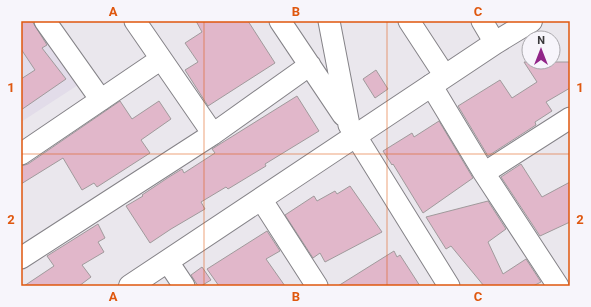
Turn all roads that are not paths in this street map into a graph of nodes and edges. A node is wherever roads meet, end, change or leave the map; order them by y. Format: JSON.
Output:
{"nodes":[{"id":1,"x":45,"y":21,"type":"edge"},
{"id":2,"x":135,"y":21,"type":"edge"},
{"id":3,"x":280,"y":21,"type":"edge"},
{"id":4,"x":328,"y":21,"type":"edge"},
{"id":5,"x":409,"y":21,"type":"edge"},
{"id":6,"x":482,"y":21,"type":"edge"},
{"id":7,"x":531,"y":21,"type":"edge"},
{"id":8,"x":495,"y":43,"type":"junction"},
{"id":9,"x":161,"y":59,"type":"junction"},
{"id":10,"x":310,"y":66,"type":"junction"},
{"id":11,"x":438,"y":81,"type":"junction"},
{"id":12,"x":101,"y":100,"type":"junction"},
{"id":13,"x":570,"y":118,"type":"edge"},
{"id":14,"x":352,"y":130,"type":"junction"},
{"id":15,"x":213,"y":134,"type":"junction"},
{"id":16,"x":21,"y":154,"type":"edge"},
{"id":17,"x":484,"y":174,"type":"junction"},
{"id":18,"x":261,"y":199,"type":"junction"},
{"id":19,"x":21,"y":258,"type":"edge"},
{"id":20,"x":168,"y":262,"type":"junction"},
{"id":21,"x":130,"y":286,"type":"edge"},
{"id":22,"x":184,"y":286,"type":"edge"},
{"id":23,"x":317,"y":286,"type":"edge"},
{"id":24,"x":449,"y":286,"type":"edge"},
{"id":25,"x":558,"y":286,"type":"edge"}],
"edges":[{"from":1,"to":12,"type":"street"},
{"from":2,"to":9,"type":"street"},
{"from":3,"to":10,"type":"street"},
{"from":4,"to":14,"type":"street"},
{"from":5,"to":11,"type":"street"},
{"from":6,"to":8,"type":"street"},
{"from":7,"to":8,"type":"street"},
{"from":8,"to":11,"type":"street"},
{"from":9,"to":12,"type":"street"},
{"from":9,"to":15,"type":"street"},
{"from":10,"to":14,"type":"street"},
{"from":10,"to":15,"type":"street"},
{"from":11,"to":14,"type":"street"},
{"from":11,"to":17,"type":"street"},
{"from":12,"to":16,"type":"street"},
{"from":13,"to":17,"type":"street"},
{"from":14,"to":18,"type":"street"},
{"from":14,"to":24,"type":"street"},
{"from":15,"to":19,"type":"street"},
{"from":17,"to":25,"type":"street"},
{"from":18,"to":20,"type":"street"},
{"from":18,"to":23,"type":"street"},
{"from":20,"to":21,"type":"street"},
{"from":20,"to":22,"type":"street"}]}
